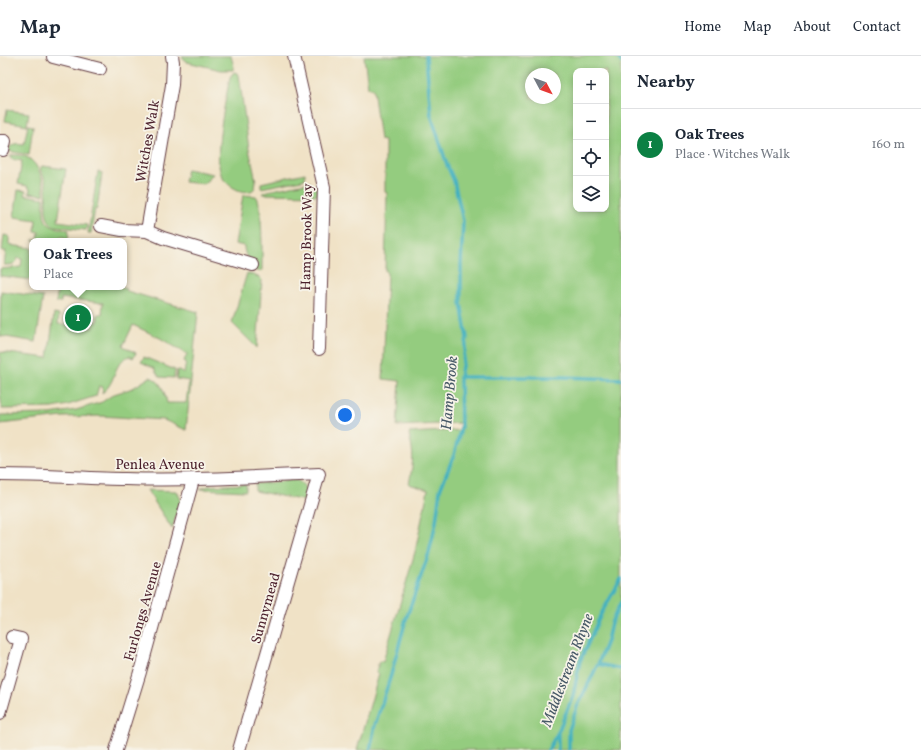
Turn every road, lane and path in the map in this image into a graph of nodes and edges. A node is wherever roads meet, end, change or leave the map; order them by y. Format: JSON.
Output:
{"nodes":[{"id":1,"x":172,"y":56,"type":"edge"},
{"id":2,"x":294,"y":56,"type":"edge"},
{"id":3,"x":54,"y":57,"type":"dead end"},
{"id":4,"x":95,"y":64,"type":"edge"},
{"id":5,"x":101,"y":226,"type":"dead end"},
{"id":6,"x":147,"y":232,"type":"junction"},
{"id":7,"x":252,"y":265,"type":"dead end"},
{"id":8,"x":319,"y":349,"type":"dead end"},
{"id":9,"x":319,"y":474,"type":"joint"},
{"id":10,"x":0,"y":475,"type":"edge"},
{"id":11,"x":193,"y":480,"type":"junction"},
{"id":12,"x":12,"y":636,"type":"dead end"},
{"id":13,"x":0,"y":713,"type":"edge"},
{"id":14,"x":116,"y":750,"type":"edge"},
{"id":15,"x":239,"y":750,"type":"edge"}],
"edges":[{"from":1,"to":6,"type":"street","name":"Witches Walk"},
{"from":2,"to":8,"type":"street","name":"Hamp Brook Way"},
{"from":3,"to":4,"type":"street"},
{"from":5,"to":6,"type":"street"},
{"from":6,"to":7,"type":"street"},
{"from":9,"to":11,"type":"street","name":"Penlea Avenue"},
{"from":9,"to":15,"type":"street","name":"Sunnymead"},
{"from":10,"to":11,"type":"street","name":"Penlea Avenue"},
{"from":11,"to":14,"type":"street","name":"Furlongs Avenue"},
{"from":12,"to":13,"type":"street"}]}
